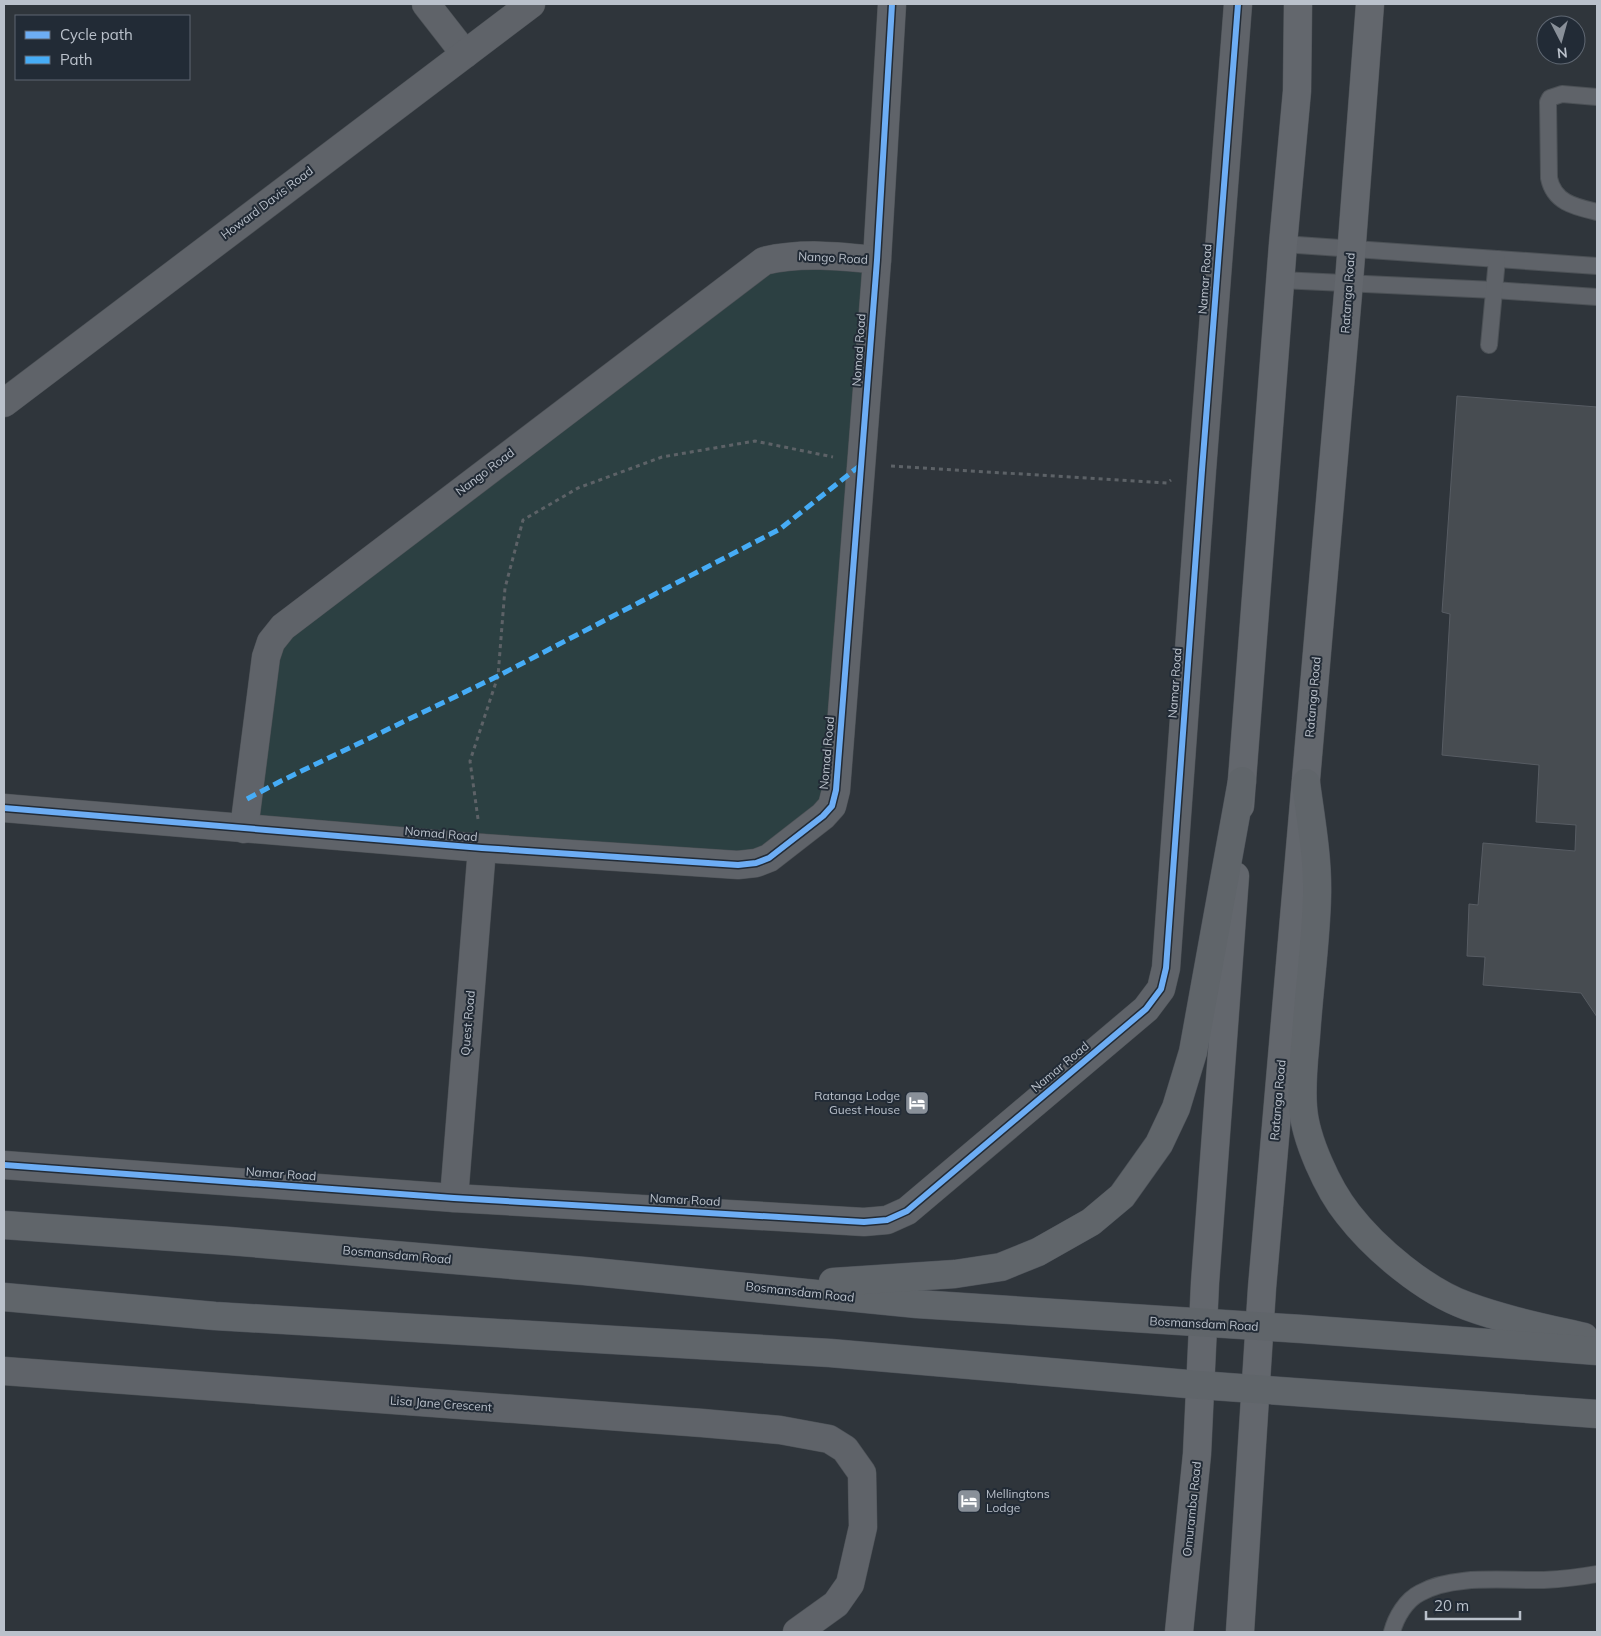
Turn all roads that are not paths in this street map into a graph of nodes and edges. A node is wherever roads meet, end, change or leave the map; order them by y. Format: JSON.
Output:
{"nodes":[{"id":1,"x":426,"y":4,"type":"edge"},
{"id":2,"x":531,"y":4,"type":"edge"},
{"id":3,"x":892,"y":4,"type":"edge"},
{"id":4,"x":1238,"y":4,"type":"edge"},
{"id":5,"x":1298,"y":4,"type":"edge"},
{"id":6,"x":1370,"y":4,"type":"edge"},
{"id":7,"x":465,"y":54,"type":"junction"},
{"id":8,"x":1597,"y":97,"type":"edge"},
{"id":9,"x":1597,"y":212,"type":"edge"},
{"id":10,"x":1283,"y":244,"type":"junction"},
{"id":11,"x":1351,"y":248,"type":"junction"},
{"id":12,"x":1497,"y":259,"type":"junction"},
{"id":13,"x":877,"y":260,"type":"junction"},
{"id":14,"x":1597,"y":266,"type":"edge"},
{"id":15,"x":1280,"y":280,"type":"junction"},
{"id":16,"x":1349,"y":282,"type":"junction"},
{"id":17,"x":1494,"y":290,"type":"junction"},
{"id":18,"x":1597,"y":297,"type":"edge"},
{"id":19,"x":1489,"y":345,"type":"dead end"},
{"id":20,"x":4,"y":402,"type":"edge"},
{"id":21,"x":1242,"y":781,"type":"junction"},
{"id":22,"x":1306,"y":783,"type":"junction"},
{"id":23,"x":4,"y":808,"type":"edge"},
{"id":24,"x":244,"y":829,"type":"junction"},
{"id":25,"x":482,"y":848,"type":"junction"},
{"id":26,"x":4,"y":1165,"type":"edge"},
{"id":27,"x":454,"y":1198,"type":"junction"},
{"id":28,"x":4,"y":1225,"type":"edge"},
{"id":29,"x":759,"y":1288,"type":"junction"},
{"id":30,"x":4,"y":1297,"type":"edge"},
{"id":31,"x":1203,"y":1324,"type":"junction"},
{"id":32,"x":1260,"y":1327,"type":"junction"},
{"id":33,"x":1597,"y":1340,"type":"edge"},
{"id":34,"x":1597,"y":1351,"type":"edge"},
{"id":35,"x":4,"y":1371,"type":"edge"},
{"id":36,"x":1199,"y":1385,"type":"junction"},
{"id":37,"x":1256,"y":1390,"type":"junction"},
{"id":38,"x":1597,"y":1414,"type":"edge"},
{"id":39,"x":1597,"y":1574,"type":"edge"},
{"id":40,"x":797,"y":1632,"type":"edge"},
{"id":41,"x":1180,"y":1632,"type":"edge"},
{"id":42,"x":1240,"y":1632,"type":"edge"},
{"id":43,"x":1392,"y":1632,"type":"edge"}],
"edges":[{"from":1,"to":7,"type":"street"},
{"from":2,"to":7,"type":"street","name":"Howard Davis Road"},
{"from":3,"to":13,"type":"street","name":"Nomad Road"},
{"from":4,"to":27,"type":"street","name":"Namar Road"},
{"from":5,"to":10,"type":"main road"},
{"from":6,"to":11,"type":"main road","name":"Ratanga Road"},
{"from":7,"to":20,"type":"street","name":"Howard Davis Road"},
{"from":8,"to":9,"type":"lane"},
{"from":10,"to":11,"type":"lane"},
{"from":10,"to":15,"type":"main road"},
{"from":11,"to":12,"type":"lane"},
{"from":11,"to":16,"type":"main road","name":"Ratanga Road"},
{"from":12,"to":14,"type":"lane"},
{"from":12,"to":17,"type":"lane"},
{"from":13,"to":24,"type":"street","name":"Nango Road"},
{"from":13,"to":25,"type":"street","name":"Nomad Road"},
{"from":15,"to":16,"type":"lane"},
{"from":15,"to":21,"type":"main road"},
{"from":16,"to":17,"type":"lane"},
{"from":16,"to":22,"type":"main road","name":"Ratanga Road"},
{"from":17,"to":18,"type":"lane"},
{"from":17,"to":19,"type":"lane"},
{"from":21,"to":29,"type":"main road"},
{"from":21,"to":31,"type":"main road"},
{"from":22,"to":32,"type":"main road","name":"Ratanga Road"},
{"from":22,"to":33,"type":"main road"},
{"from":23,"to":24,"type":"street","name":"Nomad Road"},
{"from":24,"to":25,"type":"street","name":"Nomad Road"},
{"from":25,"to":27,"type":"street","name":"Quest Road"},
{"from":26,"to":27,"type":"street","name":"Namar Road"},
{"from":28,"to":29,"type":"main road","name":"Bosmansdam Road"},
{"from":29,"to":31,"type":"main road","name":"Bosmansdam Road"},
{"from":30,"to":36,"type":"main road"},
{"from":31,"to":32,"type":"main road","name":"Bosmansdam Road"},
{"from":31,"to":36,"type":"main road"},
{"from":32,"to":34,"type":"main road","name":"Bosmansdam Road"},
{"from":32,"to":37,"type":"main road","name":"Ratanga Road"},
{"from":35,"to":40,"type":"street","name":"Lisa Jane Crescent"},
{"from":36,"to":37,"type":"main road"},
{"from":36,"to":41,"type":"main road","name":"Omuramba Road"},
{"from":37,"to":38,"type":"main road"},
{"from":37,"to":42,"type":"main road"},
{"from":39,"to":43,"type":"lane"}]}
